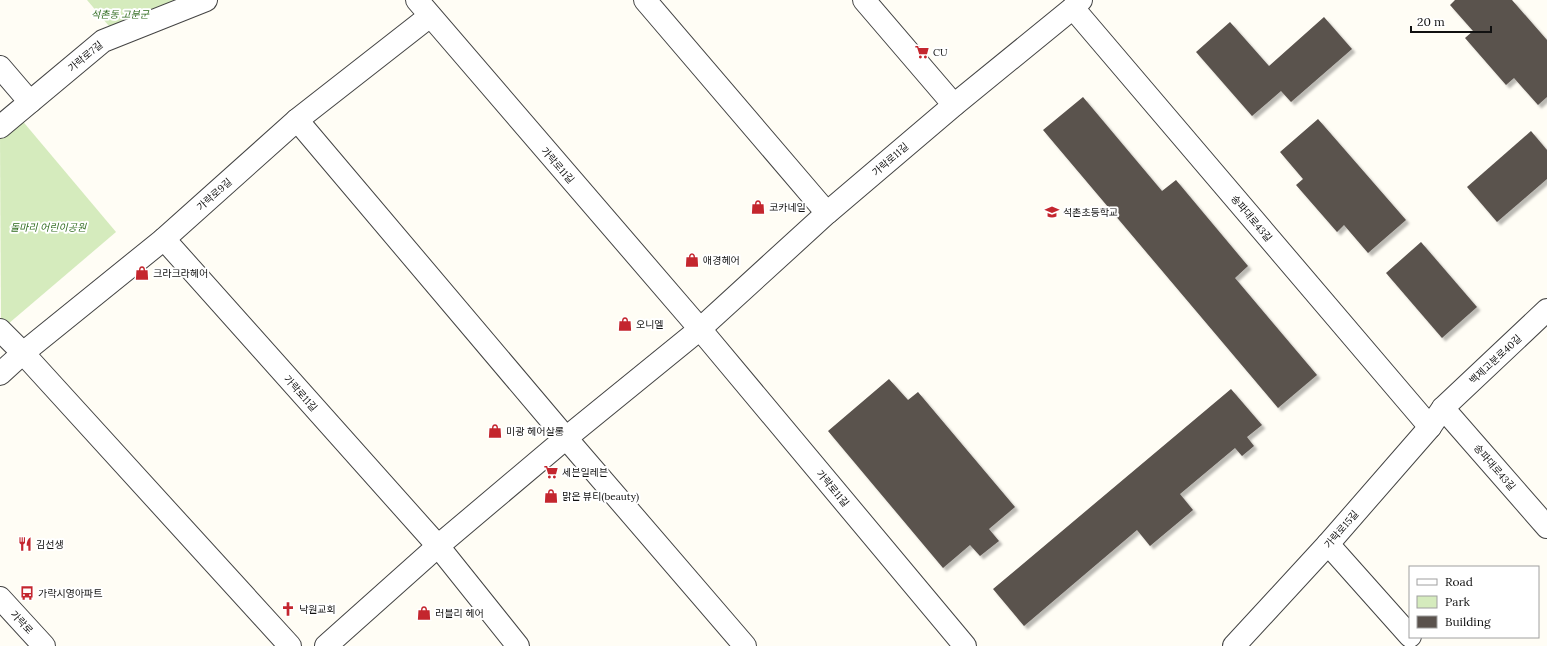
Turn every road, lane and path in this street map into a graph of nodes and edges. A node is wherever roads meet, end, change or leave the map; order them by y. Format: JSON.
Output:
{"nodes":[{"id":1,"x":206,"y":0,"type":"edge"},
{"id":2,"x":646,"y":0,"type":"edge"},
{"id":3,"x":864,"y":0,"type":"edge"},
{"id":4,"x":1077,"y":4,"type":"edge"},
{"id":5,"x":423,"y":8,"type":"edge"},
{"id":6,"x":0,"y":67,"type":"edge"},
{"id":7,"x":30,"y":102,"type":"junction"},
{"id":8,"x":954,"y":105,"type":"junction"},
{"id":9,"x":297,"y":120,"type":"junction"},
{"id":10,"x":0,"y":127,"type":"edge"},
{"id":11,"x":827,"y":213,"type":"junction"},
{"id":12,"x":164,"y":239,"type":"junction"},
{"id":13,"x":1547,"y":310,"type":"edge"},
{"id":14,"x":700,"y":329,"type":"junction"},
{"id":15,"x":0,"y":330,"type":"edge"},
{"id":16,"x":23,"y":353,"type":"junction"},
{"id":17,"x":0,"y":374,"type":"edge"},
{"id":18,"x":1443,"y":408,"type":"junction"},
{"id":19,"x":1430,"y":427,"type":"junction"},
{"id":20,"x":566,"y":438,"type":"junction"},
{"id":21,"x":1547,"y":527,"type":"edge"},
{"id":22,"x":1328,"y":544,"type":"junction"},
{"id":23,"x":438,"y":546,"type":"junction"},
{"id":24,"x":0,"y":598,"type":"edge"},
{"id":25,"x":1409,"y":636,"type":"edge"},
{"id":26,"x":1411,"y":638,"type":"edge"},
{"id":27,"x":44,"y":646,"type":"edge"},
{"id":28,"x":290,"y":646,"type":"edge"},
{"id":29,"x":326,"y":646,"type":"edge"},
{"id":30,"x":518,"y":646,"type":"edge"},
{"id":31,"x":745,"y":646,"type":"edge"},
{"id":32,"x":965,"y":646,"type":"edge"},
{"id":33,"x":1234,"y":646,"type":"edge"},
{"id":34,"x":1419,"y":646,"type":"edge"}],
"edges":[{"from":1,"to":7,"type":"street","name":"가락로7길"},
{"from":2,"to":11,"type":"street"},
{"from":3,"to":8,"type":"street"},
{"from":4,"to":8,"type":"street","name":"가락로11길"},
{"from":4,"to":19,"type":"street","name":"송파대로43길"},
{"from":5,"to":9,"type":"street","name":"가락로9길"},
{"from":5,"to":14,"type":"street","name":"가락로11길"},
{"from":6,"to":7,"type":"street"},
{"from":7,"to":10,"type":"street","name":"가락로7길"},
{"from":8,"to":11,"type":"street","name":"가락로11길"},
{"from":9,"to":12,"type":"street","name":"가락로9길"},
{"from":9,"to":20,"type":"street"},
{"from":11,"to":14,"type":"street","name":"가락로11길"},
{"from":12,"to":16,"type":"street","name":"가락로9길"},
{"from":12,"to":23,"type":"street","name":"가락로11길"},
{"from":13,"to":18,"type":"street","name":"백제고분로40길"},
{"from":14,"to":20,"type":"street","name":"가락로11길"},
{"from":14,"to":32,"type":"street","name":"가락로11길"},
{"from":15,"to":16,"type":"street"},
{"from":16,"to":17,"type":"street","name":"가락로9길"},
{"from":16,"to":28,"type":"street"},
{"from":18,"to":19,"type":"street","name":"가락로15길"},
{"from":18,"to":21,"type":"street","name":"송파대로43길"},
{"from":19,"to":22,"type":"street","name":"가락로15길"},
{"from":20,"to":23,"type":"street","name":"가락로11길"},
{"from":20,"to":31,"type":"street"},
{"from":22,"to":25,"type":"street"},
{"from":22,"to":33,"type":"street","name":"가락로15길"},
{"from":23,"to":29,"type":"street","name":"가락로11길"},
{"from":23,"to":30,"type":"street","name":"가락로11길"},
{"from":24,"to":27,"type":"street","name":"가락로"},
{"from":26,"to":34,"type":"street"}]}
